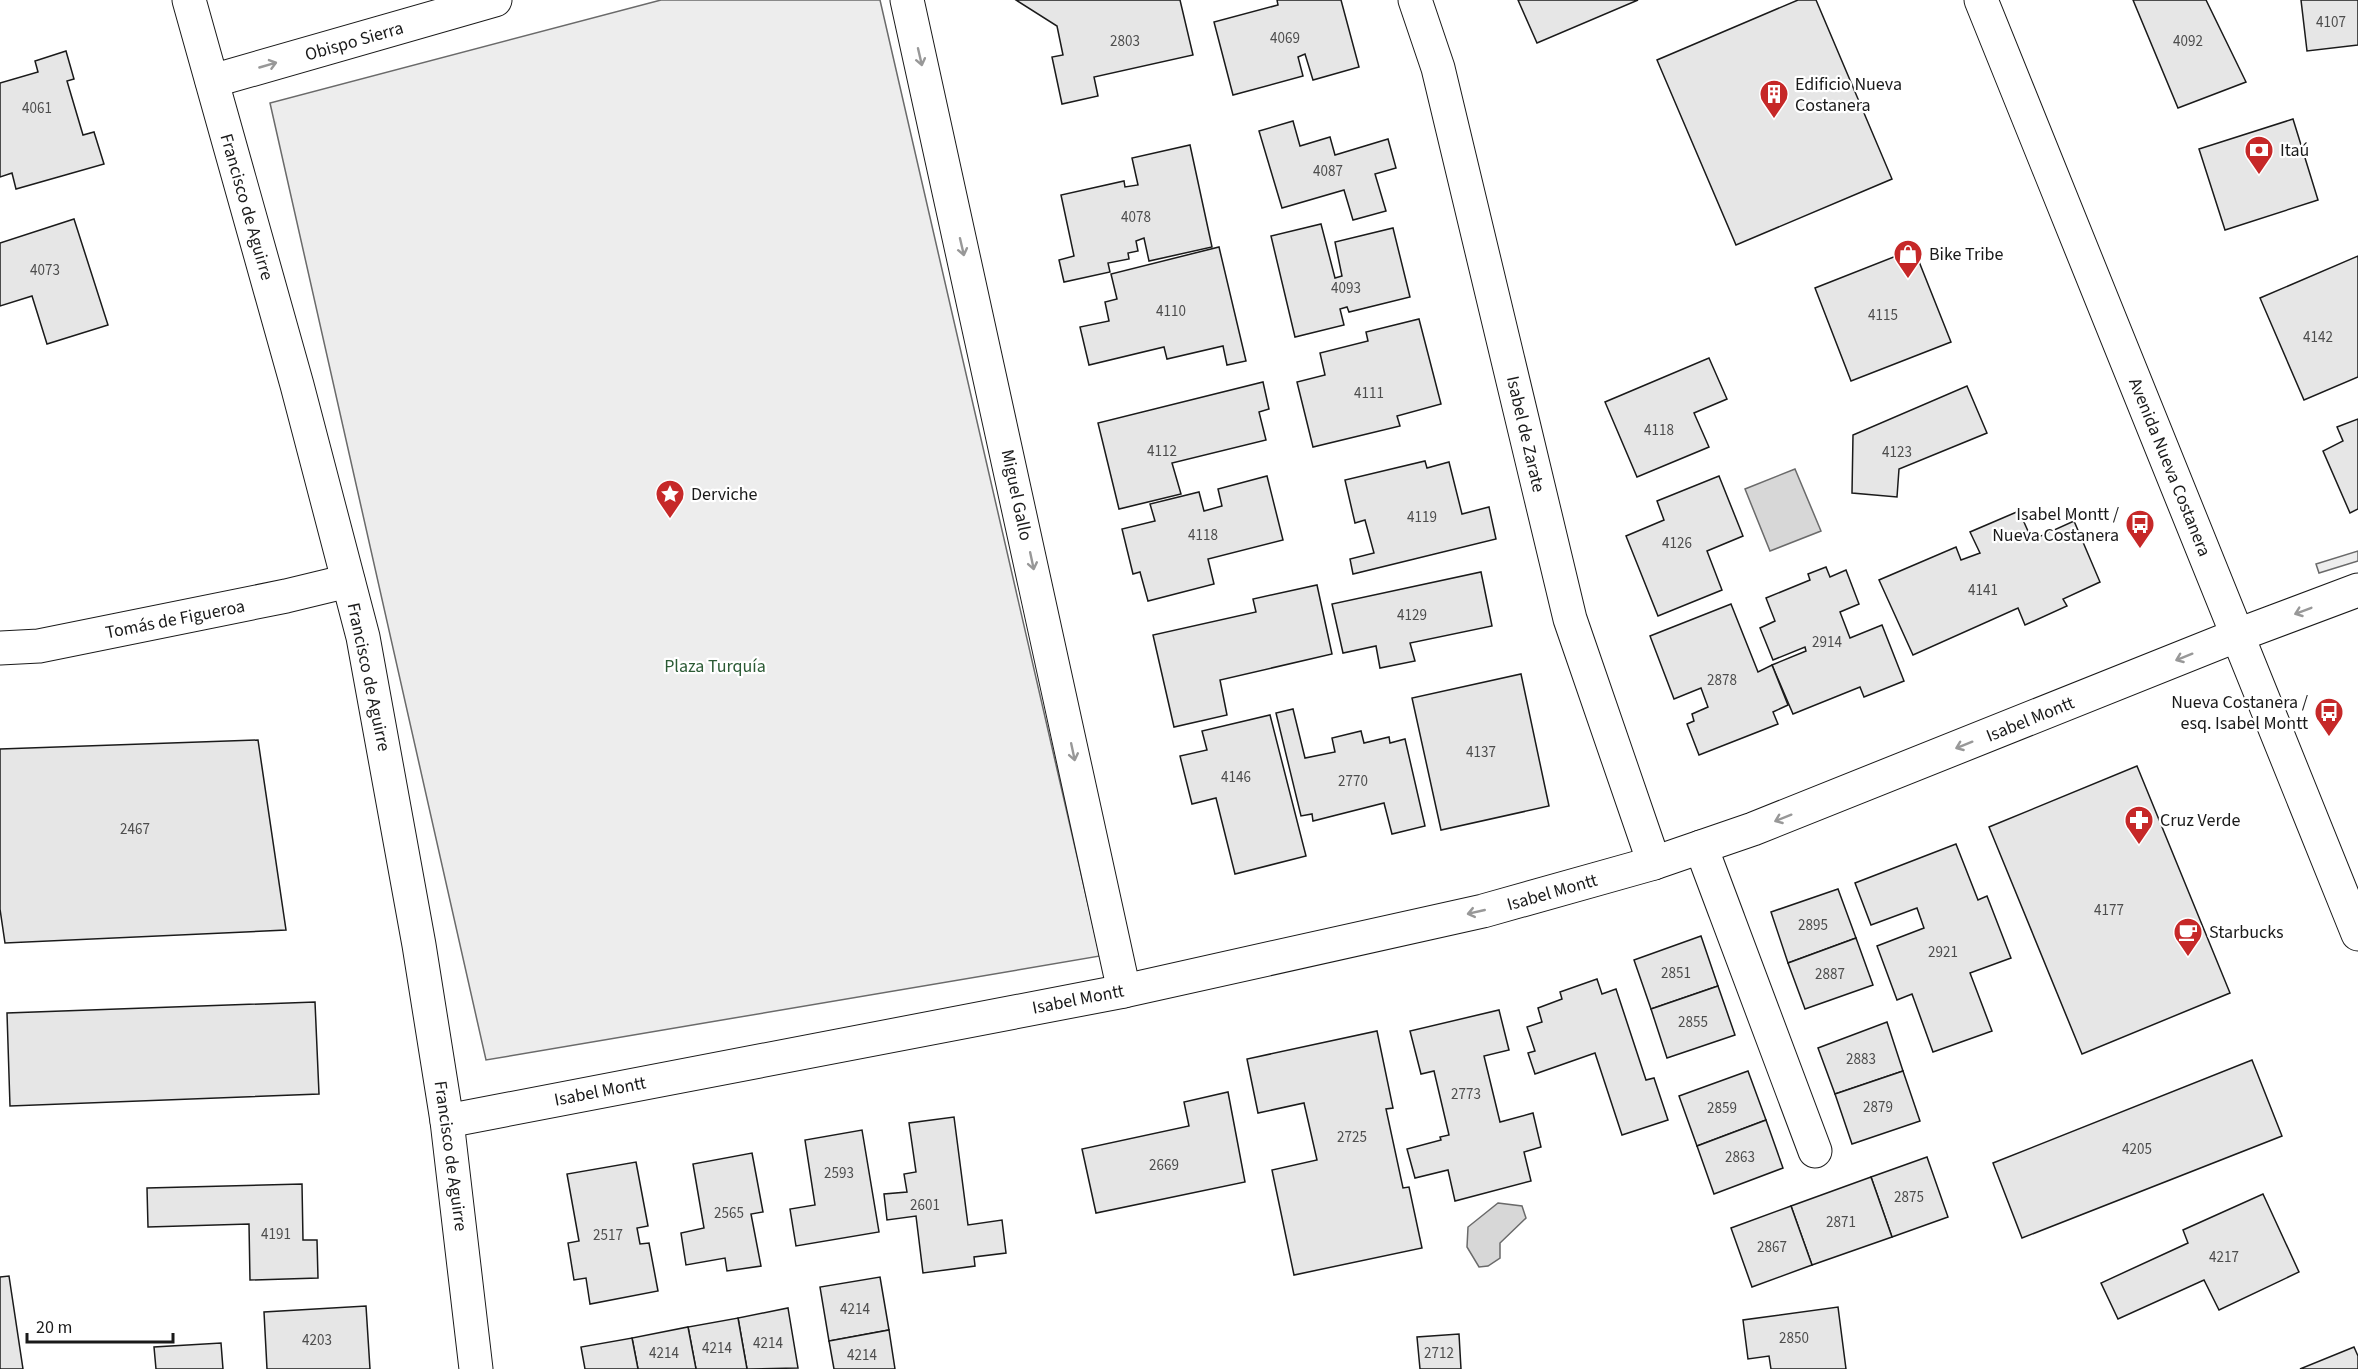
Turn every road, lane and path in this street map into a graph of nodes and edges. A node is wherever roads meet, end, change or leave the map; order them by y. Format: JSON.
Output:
{"nodes":[{"id":1,"x":189,"y":0,"type":"edge"},
{"id":2,"x":495,"y":0,"type":"edge"},
{"id":3,"x":908,"y":0,"type":"edge"},
{"id":4,"x":1415,"y":0,"type":"edge"},
{"id":5,"x":1981,"y":0,"type":"edge"},
{"id":6,"x":212,"y":81,"type":"junction"},
{"id":7,"x":348,"y":581,"type":"junction"},
{"id":8,"x":2358,"y":590,"type":"edge"},
{"id":9,"x":2238,"y":635,"type":"junction"},
{"id":10,"x":0,"y":648,"type":"edge"},
{"id":11,"x":1701,"y":847,"type":"junction"},
{"id":12,"x":1654,"y":863,"type":"junction"},
{"id":13,"x":2358,"y":934,"type":"edge"},
{"id":14,"x":1124,"y":991,"type":"junction"},
{"id":15,"x":447,"y":1121,"type":"junction"},
{"id":16,"x":1815,"y":1151,"type":"dead end"},
{"id":17,"x":476,"y":1369,"type":"edge"}],
"edges":[{"from":1,"to":6,"type":"street","name":"Francisco de Aguirre"},
{"from":6,"to":2,"type":"street","name":"Obispo Sierra","one_way":true},
{"from":3,"to":14,"type":"street","name":"Miguel Gallo","one_way":true},
{"from":4,"to":12,"type":"street","name":"Isabel de Zarate"},
{"from":5,"to":9,"type":"street","name":"Avenida Nueva Costanera"},
{"from":6,"to":7,"type":"street","name":"Francisco de Aguirre"},
{"from":7,"to":10,"type":"street","name":"Tomás de Figueroa"},
{"from":7,"to":15,"type":"street","name":"Francisco de Aguirre"},
{"from":8,"to":9,"type":"street","name":"Isabel Montt","one_way":true},
{"from":9,"to":11,"type":"street","name":"Isabel Montt","one_way":true},
{"from":9,"to":13,"type":"street","name":"Avenida Nueva Costanera"},
{"from":11,"to":12,"type":"street","name":"Isabel Montt"},
{"from":11,"to":16,"type":"street"},
{"from":12,"to":14,"type":"street","name":"Isabel Montt","one_way":true},
{"from":14,"to":15,"type":"street","name":"Isabel Montt"},
{"from":15,"to":17,"type":"street","name":"Francisco de Aguirre"}]}
